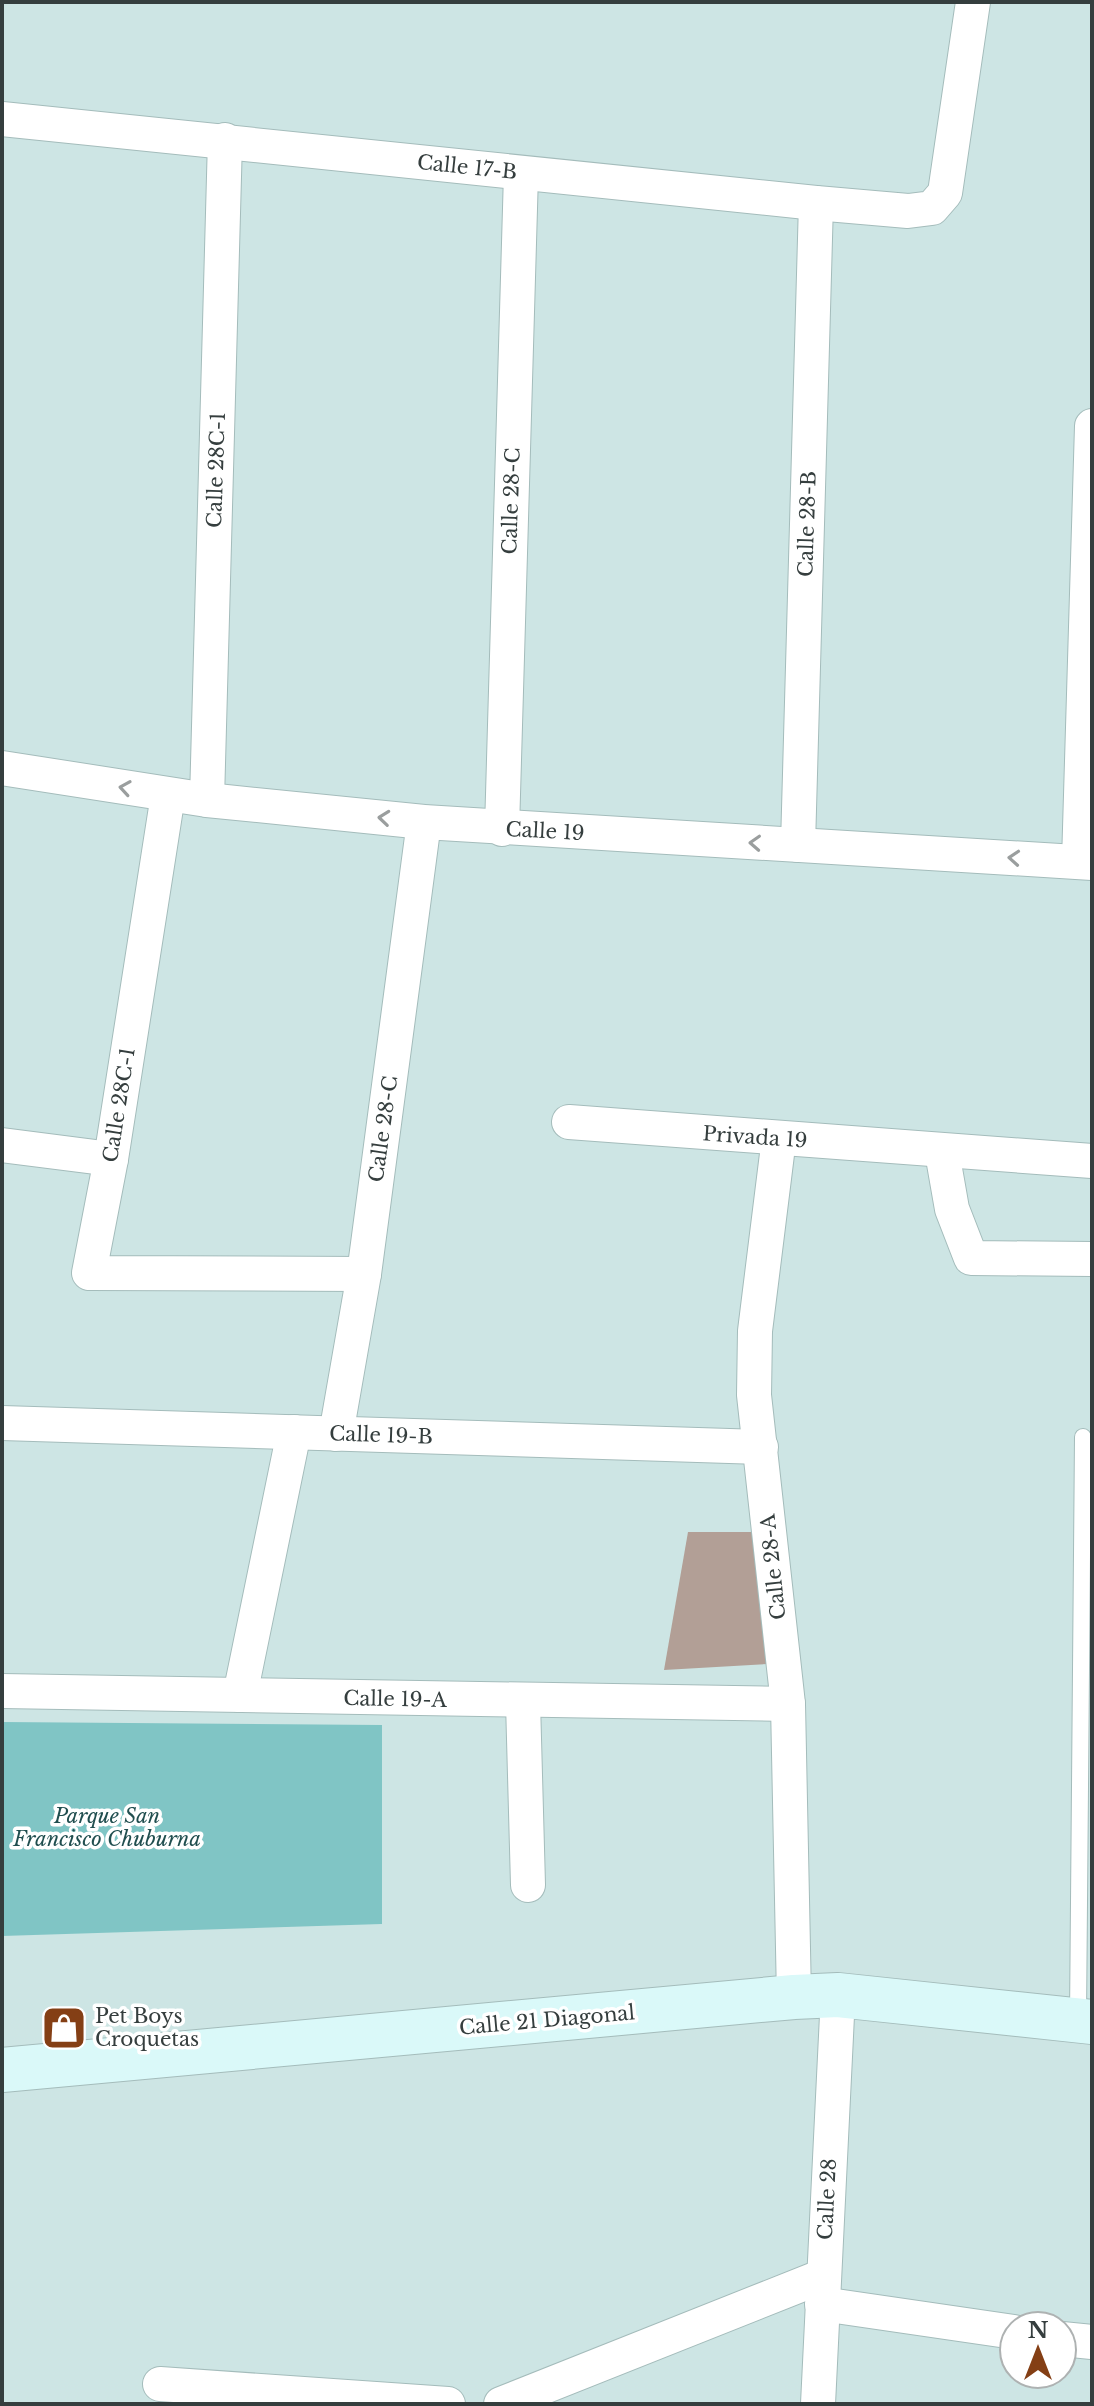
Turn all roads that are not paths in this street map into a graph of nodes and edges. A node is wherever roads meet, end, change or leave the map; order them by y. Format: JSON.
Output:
{"nodes":[{"id":1,"x":973,"y":2,"type":"edge"},
{"id":2,"x":2,"y":119,"type":"edge"},
{"id":3,"x":225,"y":140,"type":"junction"},
{"id":4,"x":521,"y":174,"type":"junction"},
{"id":5,"x":816,"y":203,"type":"junction"},
{"id":6,"x":1092,"y":426,"type":"edge"},
{"id":7,"x":2,"y":768,"type":"edge"},
{"id":8,"x":168,"y":795,"type":"junction"},
{"id":9,"x":207,"y":800,"type":"junction"},
{"id":10,"x":424,"y":822,"type":"junction"},
{"id":11,"x":502,"y":829,"type":"junction"},
{"id":12,"x":798,"y":845,"type":"junction"},
{"id":13,"x":1086,"y":863,"type":"edge"},
{"id":14,"x":569,"y":1122,"type":"dead end"},
{"id":15,"x":779,"y":1138,"type":"junction"},
{"id":16,"x":2,"y":1145,"type":"edge"},
{"id":17,"x":942,"y":1152,"type":"junction"},
{"id":18,"x":111,"y":1159,"type":"junction"},
{"id":19,"x":1092,"y":1161,"type":"edge"},
{"id":20,"x":1092,"y":1259,"type":"edge"},
{"id":21,"x":364,"y":1274,"type":"junction"},
{"id":22,"x":2,"y":1423,"type":"edge"},
{"id":23,"x":294,"y":1432,"type":"junction"},
{"id":24,"x":336,"y":1434,"type":"junction"},
{"id":25,"x":1083,"y":1437,"type":"dead end"},
{"id":26,"x":761,"y":1447,"type":"junction"},
{"id":27,"x":2,"y":1691,"type":"edge"},
{"id":28,"x":240,"y":1695,"type":"junction"},
{"id":29,"x":523,"y":1702,"type":"junction"},
{"id":30,"x":788,"y":1704,"type":"junction"},
{"id":31,"x":528,"y":1885,"type":"dead end"},
{"id":32,"x":838,"y":1995,"type":"junction"},
{"id":33,"x":794,"y":1997,"type":"junction"},
{"id":34,"x":1085,"y":2021,"type":"edge"},
{"id":35,"x":2,"y":2070,"type":"edge"},
{"id":36,"x":822,"y":2290,"type":"junction"},
{"id":37,"x":998,"y":2328,"type":"edge"},
{"id":38,"x":160,"y":2384,"type":"dead end"},
{"id":39,"x":448,"y":2404,"type":"edge"},
{"id":40,"x":501,"y":2404,"type":"edge"},
{"id":41,"x":818,"y":2404,"type":"edge"}],
"edges":[{"from":1,"to":5,"type":"street","name":"Calle 17-B"},
{"from":2,"to":3,"type":"street","name":"Calle 17-B"},
{"from":3,"to":4,"type":"street","name":"Calle 17-B"},
{"from":3,"to":9,"type":"street","name":"Calle 28C-1"},
{"from":4,"to":5,"type":"street","name":"Calle 17-B"},
{"from":4,"to":11,"type":"street","name":"Calle 28-C"},
{"from":5,"to":12,"type":"street","name":"Calle 28-B"},
{"from":6,"to":13,"type":"street"},
{"from":8,"to":7,"type":"street","name":"Calle 19","one_way":true},
{"from":8,"to":9,"type":"street","name":"Calle 19"},
{"from":8,"to":18,"type":"street","name":"Calle 28C-1"},
{"from":10,"to":9,"type":"street","name":"Calle 19","one_way":true},
{"from":10,"to":11,"type":"street","name":"Calle 19"},
{"from":10,"to":21,"type":"street","name":"Calle 28-C"},
{"from":12,"to":11,"type":"street","name":"Calle 19","one_way":true},
{"from":13,"to":12,"type":"street","name":"Calle 19","one_way":true},
{"from":14,"to":15,"type":"street","name":"Privada 19"},
{"from":15,"to":17,"type":"street","name":"Privada 19"},
{"from":15,"to":26,"type":"street","name":"Calle 28-A"},
{"from":16,"to":18,"type":"street"},
{"from":17,"to":19,"type":"street","name":"Privada 19"},
{"from":17,"to":20,"type":"street"},
{"from":18,"to":21,"type":"street","name":"Calle 28C-1"},
{"from":21,"to":24,"type":"street","name":"Calle 28-C"},
{"from":22,"to":23,"type":"street","name":"Calle 19-B"},
{"from":23,"to":24,"type":"street","name":"Calle 19-B"},
{"from":23,"to":28,"type":"street"},
{"from":24,"to":26,"type":"street","name":"Calle 19-B"},
{"from":25,"to":34,"type":"lane"},
{"from":26,"to":30,"type":"street","name":"Calle 28-A"},
{"from":27,"to":28,"type":"street","name":"Calle 19-A"},
{"from":28,"to":29,"type":"street","name":"Calle 19-A"},
{"from":29,"to":30,"type":"street","name":"Calle 19-A"},
{"from":29,"to":31,"type":"street"},
{"from":30,"to":33,"type":"street","name":"Calle 28-A"},
{"from":32,"to":33,"type":"main road","name":"Calle 21 Diagonal"},
{"from":32,"to":34,"type":"main road","name":"Calle 21 Diagonal"},
{"from":32,"to":36,"type":"street","name":"Calle 28"},
{"from":33,"to":35,"type":"main road","name":"Calle 21 Diagonal"},
{"from":36,"to":37,"type":"street"},
{"from":36,"to":40,"type":"street"},
{"from":36,"to":41,"type":"street","name":"Calle 28"},
{"from":38,"to":39,"type":"street"}]}
